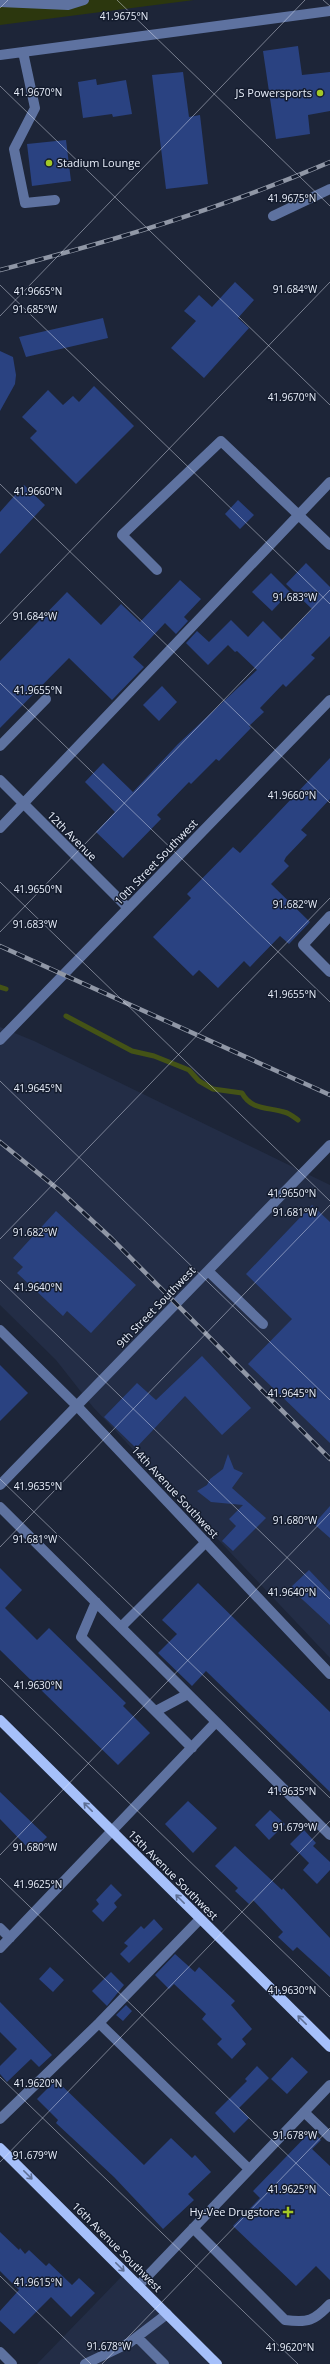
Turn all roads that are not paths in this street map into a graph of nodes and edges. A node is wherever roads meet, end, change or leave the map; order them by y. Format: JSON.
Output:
{"nodes":[{"id":1,"x":84,"y":0,"type":"edge"},
{"id":2,"x":0,"y":2,"type":"edge"},
{"id":3,"x":330,"y":11,"type":"edge"},
{"id":4,"x":23,"y":52,"type":"junction"},
{"id":5,"x":0,"y":55,"type":"edge"},
{"id":6,"x":330,"y":189,"type":"edge"},
{"id":7,"x":55,"y":200,"type":"dead end"},
{"id":8,"x":273,"y":216,"type":"dead end"},
{"id":9,"x":330,"y":482,"type":"edge"},
{"id":10,"x":299,"y":514,"type":"junction"},
{"id":11,"x":330,"y":545,"type":"edge"},
{"id":12,"x":157,"y":570,"type":"dead end"},
{"id":13,"x":46,"y":699,"type":"dead end"},
{"id":14,"x":330,"y":700,"type":"edge"},
{"id":15,"x":0,"y":746,"type":"edge"},
{"id":16,"x":0,"y":780,"type":"edge"},
{"id":17,"x":24,"y":804,"type":"junction"},
{"id":18,"x":0,"y":828,"type":"edge"},
{"id":19,"x":128,"y":908,"type":"junction"},
{"id":20,"x":330,"y":916,"type":"edge"},
{"id":21,"x":330,"y":972,"type":"edge"},
{"id":22,"x":0,"y":1040,"type":"edge"},
{"id":23,"x":330,"y":1145,"type":"edge"},
{"id":24,"x":208,"y":1271,"type":"junction"},
{"id":25,"x":263,"y":1324,"type":"dead end"},
{"id":26,"x":0,"y":1330,"type":"edge"},
{"id":27,"x":77,"y":1406,"type":"junction"},
{"id":28,"x":0,"y":1485,"type":"edge"},
{"id":29,"x":0,"y":1507,"type":"edge"},
{"id":30,"x":206,"y":1542,"type":"junction"},
{"id":31,"x":96,"y":1602,"type":"junction"},
{"id":32,"x":120,"y":1627,"type":"junction"},
{"id":33,"x":330,"y":1674,"type":"edge"},
{"id":34,"x":188,"y":1694,"type":"junction"},
{"id":35,"x":156,"y":1711,"type":"junction"},
{"id":36,"x":0,"y":1720,"type":"edge"},
{"id":37,"x":216,"y":1722,"type":"junction"},
{"id":38,"x":192,"y":1748,"type":"junction"},
{"id":39,"x":113,"y":1832,"type":"junction"},
{"id":40,"x":330,"y":1835,"type":"edge"},
{"id":41,"x":200,"y":1919,"type":"junction"},
{"id":42,"x":0,"y":1928,"type":"edge"},
{"id":43,"x":10,"y":1938,"type":"junction"},
{"id":44,"x":0,"y":1948,"type":"edge"},
{"id":45,"x":99,"y":2023,"type":"junction"},
{"id":46,"x":330,"y":2047,"type":"edge"},
{"id":47,"x":330,"y":2085,"type":"edge"},
{"id":48,"x":304,"y":2112,"type":"junction"},
{"id":49,"x":0,"y":2119,"type":"edge"},
{"id":50,"x":330,"y":2137,"type":"edge"},
{"id":51,"x":0,"y":2148,"type":"edge"},
{"id":52,"x":250,"y":2169,"type":"junction"},
{"id":53,"x":193,"y":2228,"type":"junction"},
{"id":54,"x":138,"y":2286,"type":"junction"},
{"id":55,"x":330,"y":2304,"type":"edge"},
{"id":56,"x":167,"y":2314,"type":"junction"},
{"id":57,"x":137,"y":2337,"type":"junction"},
{"id":58,"x":0,"y":2352,"type":"edge"},
{"id":59,"x":215,"y":2363,"type":"edge"},
{"id":60,"x":12,"y":2364,"type":"edge"},
{"id":61,"x":85,"y":2364,"type":"edge"},
{"id":62,"x":164,"y":2364,"type":"edge"}],
"edges":[{"from":1,"to":2,"type":"street"},
{"from":3,"to":4,"type":"street"},
{"from":4,"to":5,"type":"street"},
{"from":4,"to":7,"type":"street"},
{"from":6,"to":8,"type":"street"},
{"from":9,"to":10,"type":"street"},
{"from":10,"to":11,"type":"street"},
{"from":10,"to":12,"type":"street"},
{"from":10,"to":17,"type":"street"},
{"from":13,"to":15,"type":"street"},
{"from":14,"to":19,"type":"street","name":"10th Street Southwest"},
{"from":16,"to":17,"type":"street","name":"12th Avenue"},
{"from":17,"to":18,"type":"street"},
{"from":17,"to":19,"type":"street","name":"12th Avenue"},
{"from":19,"to":22,"type":"street","name":"10th Street Southwest"},
{"from":20,"to":21,"type":"street"},
{"from":23,"to":24,"type":"street","name":"9th Street Southwest"},
{"from":24,"to":25,"type":"street"},
{"from":24,"to":27,"type":"street","name":"9th Street Southwest"},
{"from":26,"to":27,"type":"street","name":"14th Avenue Southwest"},
{"from":27,"to":28,"type":"street","name":"9th Street Southwest"},
{"from":27,"to":30,"type":"street","name":"14th Avenue Southwest"},
{"from":29,"to":31,"type":"street"},
{"from":30,"to":32,"type":"street"},
{"from":30,"to":33,"type":"street","name":"14th Avenue Southwest"},
{"from":31,"to":32,"type":"street"},
{"from":31,"to":35,"type":"street"},
{"from":32,"to":34,"type":"street"},
{"from":34,"to":35,"type":"street"},
{"from":34,"to":37,"type":"street"},
{"from":35,"to":38,"type":"street"},
{"from":39,"to":36,"type":"main road","name":"15th Avenue Southwest","one_way":true},
{"from":37,"to":38,"type":"street"},
{"from":37,"to":40,"type":"street"},
{"from":38,"to":39,"type":"street"},
{"from":41,"to":39,"type":"main road","name":"15th Avenue Southwest","one_way":true},
{"from":39,"to":43,"type":"street"},
{"from":41,"to":45,"type":"street"},
{"from":46,"to":41,"type":"main road","name":"15th Avenue Southwest","one_way":true},
{"from":42,"to":43,"type":"street"},
{"from":43,"to":44,"type":"street"},
{"from":45,"to":49,"type":"street"},
{"from":45,"to":52,"type":"street"},
{"from":47,"to":48,"type":"street"},
{"from":48,"to":50,"type":"street"},
{"from":48,"to":52,"type":"street"},
{"from":51,"to":54,"type":"main road","name":"16th Avenue Southwest","one_way":true},
{"from":52,"to":53,"type":"street"},
{"from":53,"to":54,"type":"street"},
{"from":53,"to":55,"type":"street"},
{"from":54,"to":56,"type":"main road","name":"16th Avenue Southwest"},
{"from":56,"to":57,"type":"street"},
{"from":56,"to":59,"type":"main road","name":"16th Avenue Southwest"},
{"from":57,"to":61,"type":"street"},
{"from":57,"to":62,"type":"street"},
{"from":58,"to":60,"type":"street"}]}
